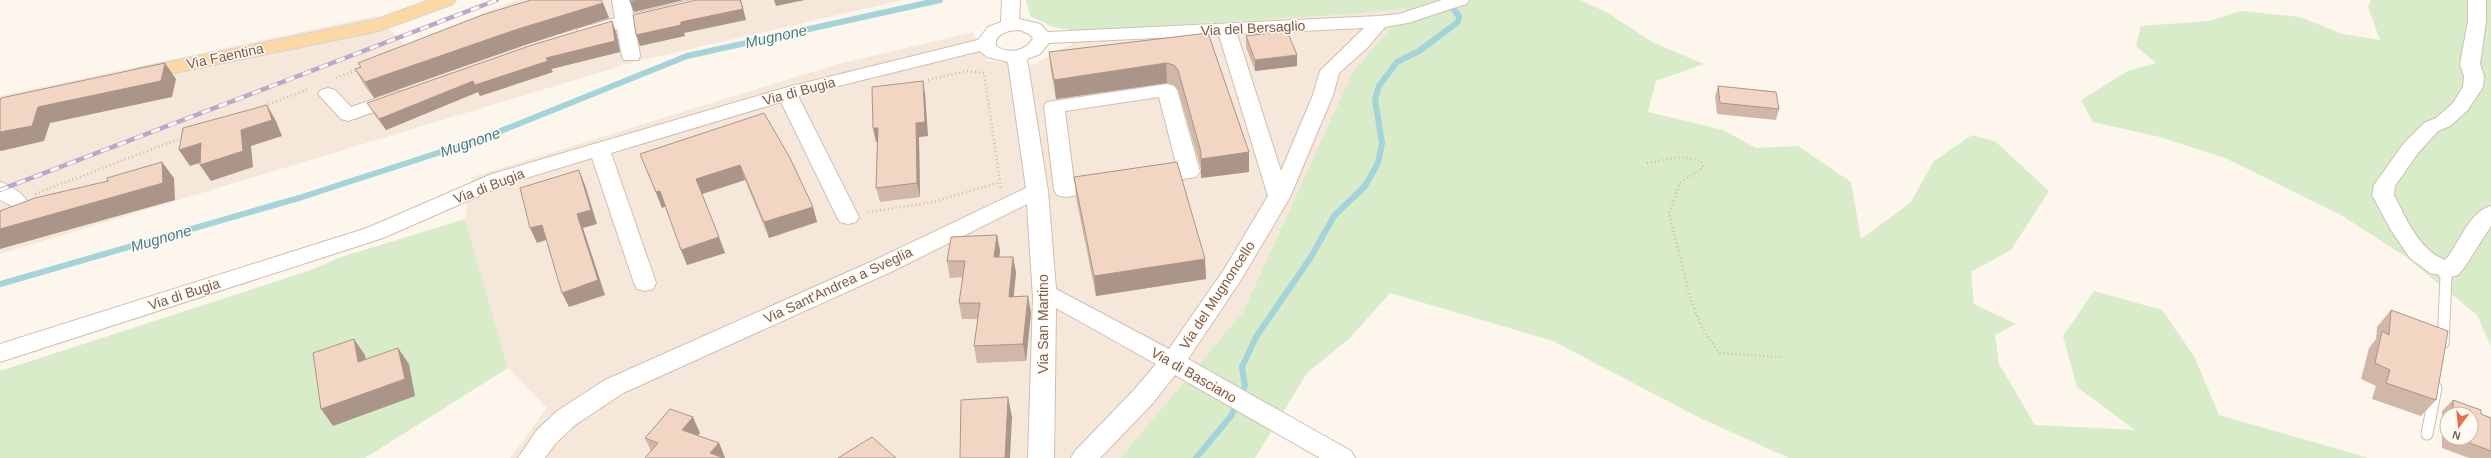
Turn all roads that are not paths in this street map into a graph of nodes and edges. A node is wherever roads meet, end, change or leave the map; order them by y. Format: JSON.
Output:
{"nodes":[{"id":1,"x":447,"y":0,"type":"edge"},
{"id":2,"x":621,"y":0,"type":"edge"},
{"id":3,"x":714,"y":0,"type":"edge"},
{"id":4,"x":1011,"y":0,"type":"edge"},
{"id":5,"x":2477,"y":0,"type":"edge"},
{"id":6,"x":1453,"y":3,"type":"edge"},
{"id":7,"x":625,"y":21,"type":"junction"},
{"id":8,"x":1379,"y":22,"type":"junction"},
{"id":9,"x":1010,"y":24,"type":"junction"},
{"id":10,"x":1226,"y":29,"type":"junction"},
{"id":11,"x":1042,"y":38,"type":"junction"},
{"id":12,"x":566,"y":39,"type":"edge"},
{"id":13,"x":986,"y":44,"type":"junction"},
{"id":14,"x":631,"y":56,"type":"dead end"},
{"id":15,"x":1017,"y":56,"type":"junction"},
{"id":16,"x":123,"y":77,"type":"edge"},
{"id":17,"x":324,"y":87,"type":"road end"},
{"id":18,"x":413,"y":92,"type":"edge"},
{"id":19,"x":787,"y":94,"type":"junction"},
{"id":20,"x":599,"y":149,"type":"junction"},
{"id":21,"x":1189,"y":172,"type":"joint"},
{"id":22,"x":1037,"y":191,"type":"junction"},
{"id":23,"x":1279,"y":197,"type":"junction"},
{"id":24,"x":2491,"y":213,"type":"edge"},
{"id":25,"x":848,"y":217,"type":"road end"},
{"id":26,"x":2442,"y":269,"type":"junction"},
{"id":27,"x":645,"y":283,"type":"dead end"},
{"id":28,"x":1045,"y":297,"type":"junction"},
{"id":29,"x":0,"y":353,"type":"edge"},
{"id":30,"x":2441,"y":356,"type":"edge"},
{"id":31,"x":1172,"y":361,"type":"junction"},
{"id":32,"x":2438,"y":377,"type":"edge"},
{"id":33,"x":2427,"y":434,"type":"dead end"},
{"id":34,"x":531,"y":458,"type":"edge"},
{"id":35,"x":1041,"y":458,"type":"edge"},
{"id":36,"x":1084,"y":458,"type":"edge"},
{"id":37,"x":1342,"y":458,"type":"edge"}],
"edges":[{"from":1,"to":16,"type":"main road","name":"Via Faentina"},
{"from":2,"to":7,"type":"street"},
{"from":3,"to":7,"type":"street"},
{"from":4,"to":9,"type":"street"},
{"from":5,"to":26,"type":"street"},
{"from":6,"to":8,"type":"street","name":"Via del Bersaglio"},
{"from":7,"to":12,"type":"street"},
{"from":7,"to":14,"type":"street"},
{"from":8,"to":10,"type":"street","name":"Via del Bersaglio"},
{"from":8,"to":23,"type":"street","name":"Via del Mugnoncello"},
{"from":9,"to":11,"type":"street"},
{"from":9,"to":13,"type":"street"},
{"from":10,"to":11,"type":"street","name":"Via del Bersaglio"},
{"from":10,"to":23,"type":"street"},
{"from":11,"to":15,"type":"street"},
{"from":13,"to":15,"type":"street"},
{"from":13,"to":19,"type":"street","name":"Via di Bugia"},
{"from":15,"to":22,"type":"street"},
{"from":17,"to":18,"type":"street"},
{"from":19,"to":20,"type":"street","name":"Via di Bugia"},
{"from":19,"to":25,"type":"street"},
{"from":20,"to":27,"type":"street"},
{"from":20,"to":29,"type":"street","name":"Via di Bugia"},
{"from":21,"to":21,"type":"street"},
{"from":22,"to":28,"type":"street","name":"Via San Martino"},
{"from":22,"to":34,"type":"street","name":"Via Sant'Andrea a Sveglia"},
{"from":23,"to":31,"type":"street","name":"Via del Mugnoncello"},
{"from":24,"to":26,"type":"street"},
{"from":26,"to":30,"type":"lane"},
{"from":28,"to":31,"type":"street","name":"Via di Basciano"},
{"from":28,"to":35,"type":"street","name":"Via San Martino"},
{"from":31,"to":36,"type":"street","name":"Via del Mugnoncello"},
{"from":31,"to":37,"type":"street","name":"Via di Basciano"},
{"from":32,"to":33,"type":"lane"}]}
